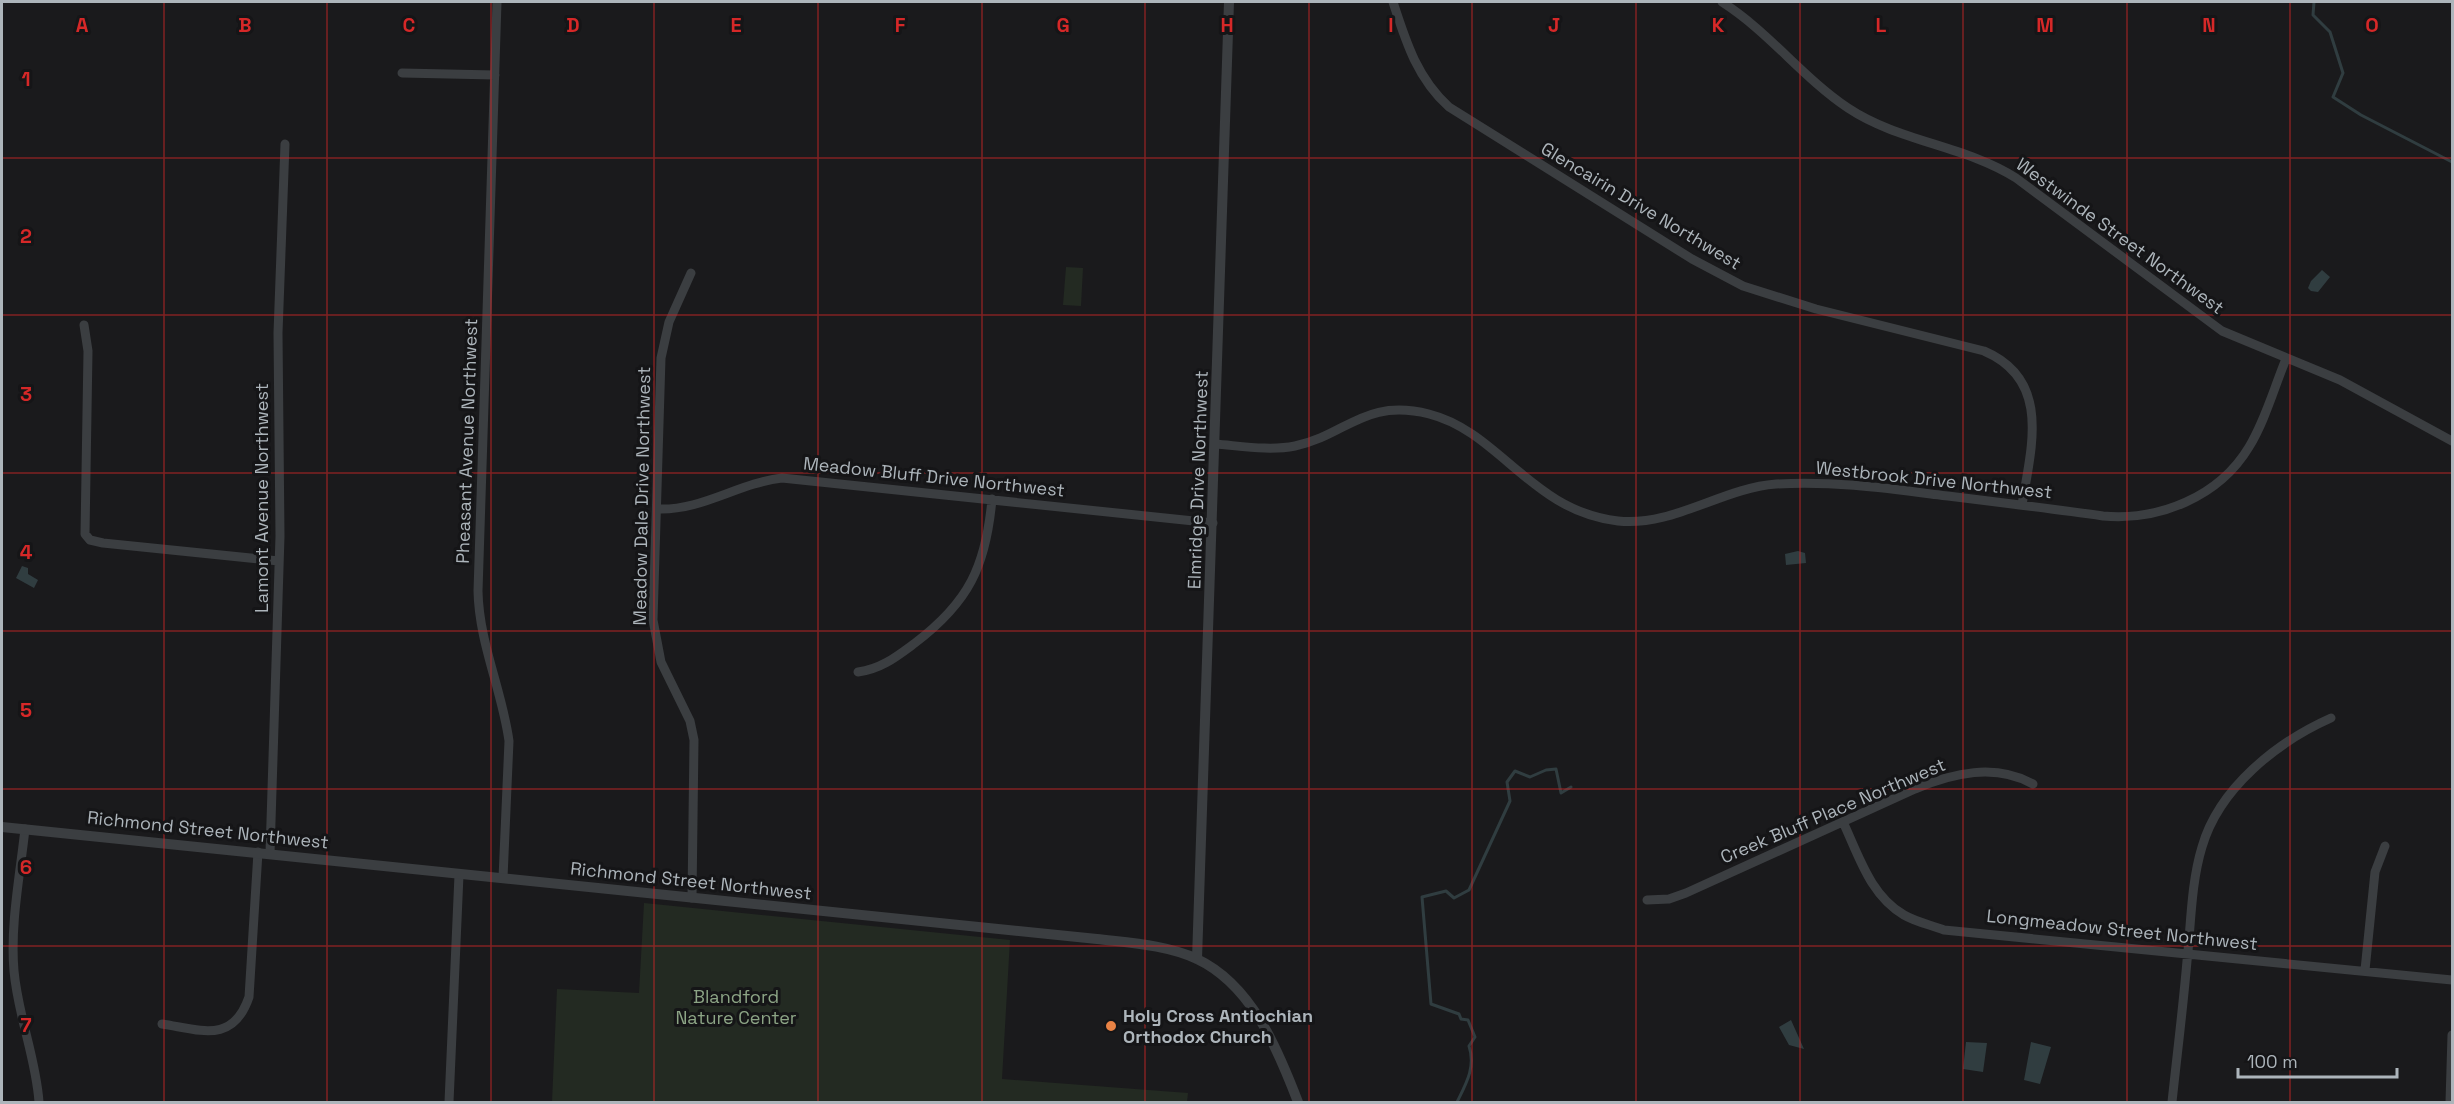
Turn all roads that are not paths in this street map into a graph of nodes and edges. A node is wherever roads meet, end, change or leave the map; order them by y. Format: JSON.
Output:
{"nodes":[{"id":1,"x":497,"y":2,"type":"edge"},
{"id":2,"x":1229,"y":2,"type":"edge"},
{"id":3,"x":1393,"y":2,"type":"edge"},
{"id":4,"x":1722,"y":2,"type":"edge"},
{"id":5,"x":402,"y":73,"type":"dead end"},
{"id":6,"x":495,"y":75,"type":"junction"},
{"id":7,"x":285,"y":144,"type":"dead end"},
{"id":8,"x":691,"y":273,"type":"dead end"},
{"id":9,"x":84,"y":325,"type":"dead end"},
{"id":10,"x":2286,"y":359,"type":"junction"},
{"id":11,"x":2452,"y":441,"type":"edge"},
{"id":12,"x":1215,"y":444,"type":"junction"},
{"id":13,"x":992,"y":499,"type":"junction"},
{"id":14,"x":2022,"y":505,"type":"junction"},
{"id":15,"x":657,"y":509,"type":"junction"},
{"id":16,"x":1213,"y":523,"type":"junction"},
{"id":17,"x":279,"y":561,"type":"junction"},
{"id":18,"x":858,"y":672,"type":"dead end"},
{"id":19,"x":2331,"y":718,"type":"dead end"},
{"id":20,"x":2033,"y":784,"type":"dead end"},
{"id":21,"x":1843,"y":822,"type":"junction"},
{"id":22,"x":2,"y":827,"type":"edge"},
{"id":23,"x":25,"y":829,"type":"junction"},
{"id":24,"x":2385,"y":846,"type":"dead end"},
{"id":25,"x":264,"y":852,"type":"junction"},
{"id":26,"x":459,"y":874,"type":"junction"},
{"id":27,"x":503,"y":878,"type":"junction"},
{"id":28,"x":692,"y":898,"type":"junction"},
{"id":29,"x":1647,"y":900,"type":"dead end"},
{"id":30,"x":2188,"y":955,"type":"junction"},
{"id":31,"x":1197,"y":959,"type":"junction"},
{"id":32,"x":2365,"y":970,"type":"junction"},
{"id":33,"x":2452,"y":980,"type":"edge"},
{"id":34,"x":162,"y":1024,"type":"dead end"},
{"id":35,"x":2452,"y":1035,"type":"edge"},
{"id":36,"x":39,"y":1102,"type":"edge"},
{"id":37,"x":449,"y":1102,"type":"edge"},
{"id":38,"x":1298,"y":1102,"type":"edge"},
{"id":39,"x":2172,"y":1102,"type":"edge"},
{"id":40,"x":2450,"y":1102,"type":"edge"}],
"edges":[{"from":1,"to":6,"type":"street","name":"Pheasant Avenue Northwest"},
{"from":2,"to":12,"type":"street","name":"Elmridge Drive Northwest"},
{"from":3,"to":14,"type":"street","name":"Glencairin Drive Northwest"},
{"from":4,"to":10,"type":"street","name":"Westwinde Street Northwest"},
{"from":5,"to":6,"type":"street"},
{"from":6,"to":27,"type":"street","name":"Pheasant Avenue Northwest"},
{"from":7,"to":17,"type":"street","name":"Lamont Avenue Northwest"},
{"from":8,"to":15,"type":"street","name":"Meadow Dale Drive Northwest"},
{"from":9,"to":17,"type":"street"},
{"from":10,"to":11,"type":"street","name":"Westwinde Street Northwest"},
{"from":10,"to":14,"type":"street","name":"Westbrook Drive Northwest"},
{"from":12,"to":14,"type":"street","name":"Westbrook Drive Northwest"},
{"from":12,"to":16,"type":"street","name":"Elmridge Drive Northwest"},
{"from":13,"to":15,"type":"street","name":"Meadow Bluff Drive Northwest"},
{"from":13,"to":16,"type":"street","name":"Meadow Bluff Drive Northwest"},
{"from":13,"to":18,"type":"street"},
{"from":15,"to":28,"type":"street","name":"Meadow Dale Drive Northwest"},
{"from":16,"to":31,"type":"street","name":"Elmridge Drive Northwest"},
{"from":17,"to":25,"type":"street","name":"Lamont Avenue Northwest"},
{"from":19,"to":30,"type":"street"},
{"from":20,"to":21,"type":"street","name":"Creek Bluff Place Northwest"},
{"from":21,"to":29,"type":"street","name":"Creek Bluff Place Northwest"},
{"from":21,"to":30,"type":"street","name":"Longmeadow Street Northwest"},
{"from":22,"to":23,"type":"street","name":"Richmond Street Northwest"},
{"from":23,"to":25,"type":"street","name":"Richmond Street Northwest"},
{"from":23,"to":36,"type":"street"},
{"from":24,"to":32,"type":"street"},
{"from":25,"to":26,"type":"street","name":"Richmond Street Northwest"},
{"from":25,"to":34,"type":"street","name":"Lamont Avenue Northwest"},
{"from":26,"to":27,"type":"street","name":"Richmond Street Northwest"},
{"from":26,"to":37,"type":"street"},
{"from":27,"to":28,"type":"street","name":"Richmond Street Northwest"},
{"from":28,"to":31,"type":"street","name":"Richmond Street Northwest"},
{"from":30,"to":32,"type":"street","name":"Longmeadow Street Northwest"},
{"from":30,"to":39,"type":"street"},
{"from":31,"to":38,"type":"street","name":"Richmond Street Northwest"},
{"from":32,"to":33,"type":"street","name":"Longmeadow Street Northwest"},
{"from":35,"to":40,"type":"street"}]}
